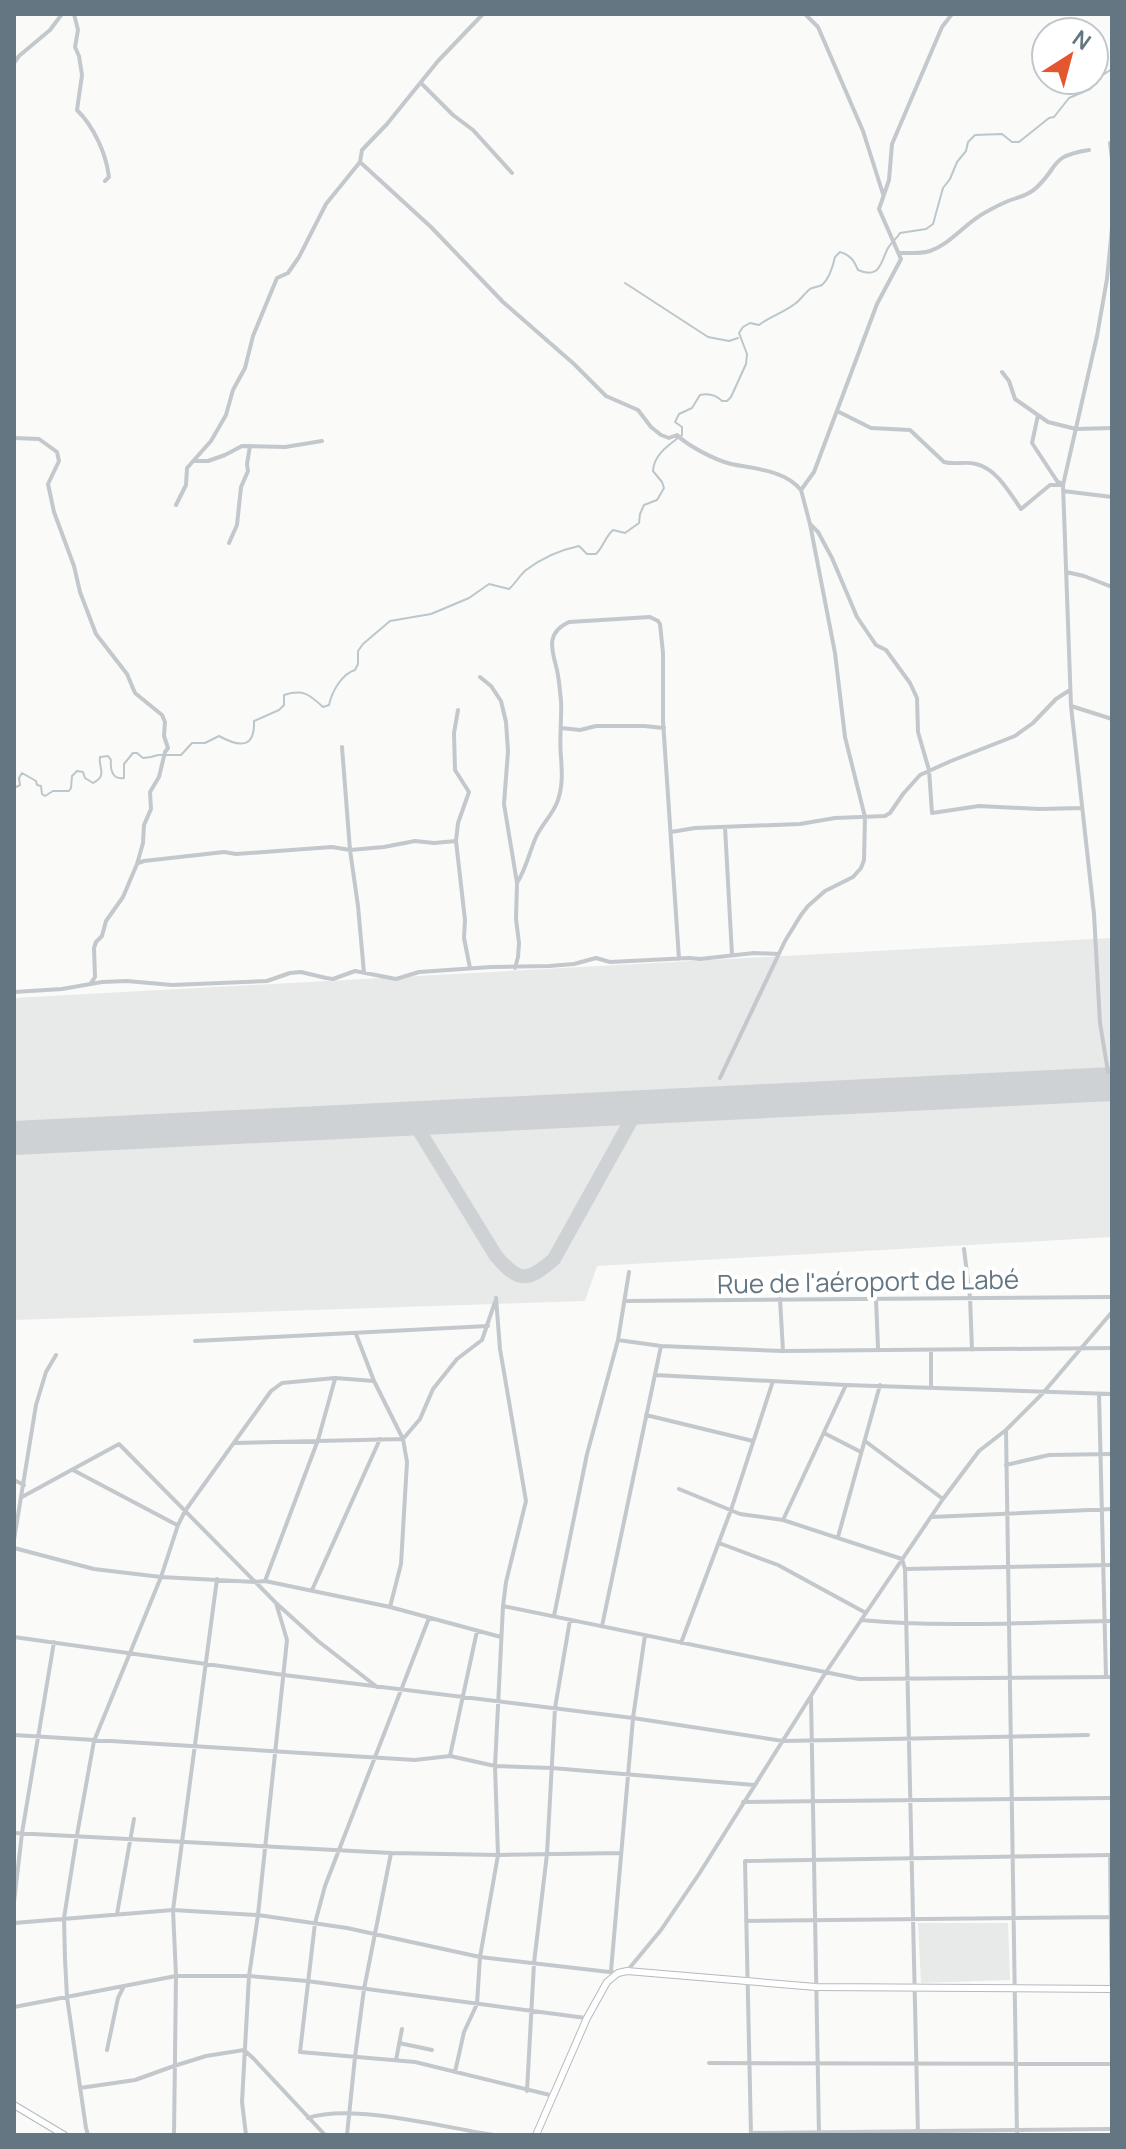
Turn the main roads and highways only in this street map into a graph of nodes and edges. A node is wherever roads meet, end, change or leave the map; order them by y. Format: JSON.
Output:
{"nodes":[{"id":1,"x":1112,"y":1989,"type":"edge"},
{"id":2,"x":14,"y":2105,"type":"edge"},
{"id":3,"x":64,"y":2135,"type":"edge"},
{"id":4,"x":536,"y":2135,"type":"edge"}],
"edges":[{"from":1,"to":4,"type":"main road"},
{"from":2,"to":3,"type":"main road"}]}
